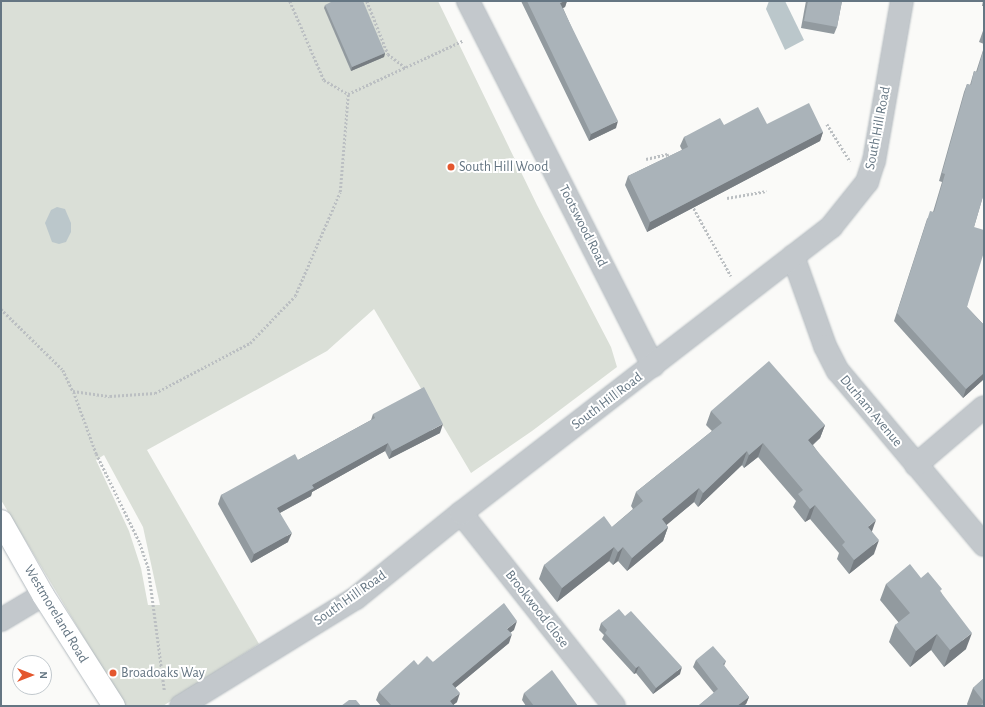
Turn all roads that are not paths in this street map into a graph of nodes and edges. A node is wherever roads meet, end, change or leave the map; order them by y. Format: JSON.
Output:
{"nodes":[{"id":1,"x":468,"y":1,"type":"edge"},
{"id":2,"x":902,"y":1,"type":"edge"},
{"id":3,"x":793,"y":256,"type":"junction"},
{"id":4,"x":653,"y":366,"type":"junction"},
{"id":5,"x":984,"y":407,"type":"edge"},
{"id":6,"x":916,"y":465,"type":"junction"},
{"id":7,"x":461,"y":513,"type":"junction"},
{"id":8,"x":1,"y":521,"type":"edge"},
{"id":9,"x":984,"y":545,"type":"edge"},
{"id":10,"x":43,"y":595,"type":"junction"},
{"id":11,"x":1,"y":620,"type":"edge"},
{"id":12,"x":173,"y":702,"type":"edge"},
{"id":13,"x":114,"y":706,"type":"edge"},
{"id":14,"x":614,"y":706,"type":"edge"}],
"edges":[{"from":1,"to":4,"type":"street","name":"Tootswood Road"},
{"from":2,"to":3,"type":"street","name":"South Hill Road"},
{"from":3,"to":4,"type":"street","name":"South Hill Road"},
{"from":3,"to":6,"type":"street","name":"Durham Avenue"},
{"from":4,"to":7,"type":"street","name":"South Hill Road"},
{"from":5,"to":6,"type":"street"},
{"from":6,"to":9,"type":"street","name":"Durham Avenue"},
{"from":7,"to":12,"type":"street","name":"South Hill Road"},
{"from":7,"to":14,"type":"street","name":"Brookwood Close"},
{"from":8,"to":10,"type":"main road","name":"Westmoreland Road"},
{"from":10,"to":11,"type":"street"},
{"from":10,"to":13,"type":"main road","name":"Westmoreland Road"}]}
